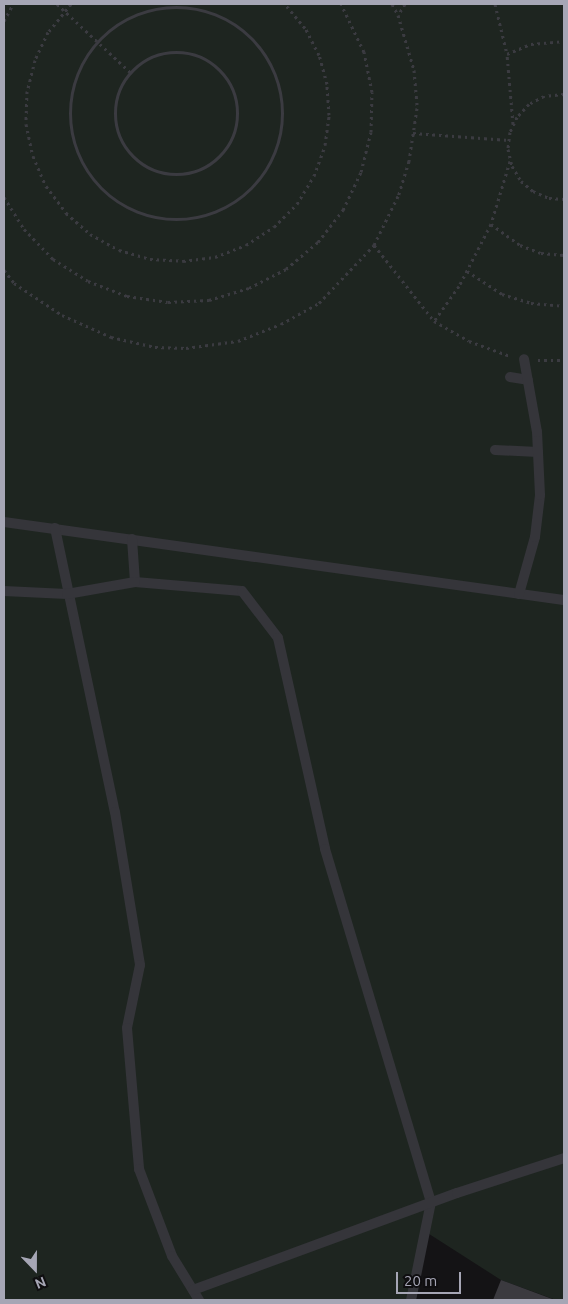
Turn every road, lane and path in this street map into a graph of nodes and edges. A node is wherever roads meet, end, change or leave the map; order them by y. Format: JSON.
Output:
{"nodes":[{"id":1,"x":13,"y":4,"type":"edge"},
{"id":2,"x":57,"y":4,"type":"edge"},
{"id":3,"x":71,"y":4,"type":"edge"},
{"id":4,"x":285,"y":4,"type":"edge"},
{"id":5,"x":341,"y":4,"type":"edge"},
{"id":6,"x":392,"y":4,"type":"edge"},
{"id":7,"x":406,"y":4,"type":"edge"},
{"id":8,"x":494,"y":4,"type":"edge"},
{"id":9,"x":64,"y":11,"type":"junction"},
{"id":10,"x":398,"y":15,"type":"junction"},
{"id":11,"x":4,"y":21,"type":"edge"},
{"id":12,"x":564,"y":41,"type":"edge"},
{"id":13,"x":97,"y":43,"type":"junction"},
{"id":14,"x":507,"y":54,"type":"junction"},
{"id":15,"x":130,"y":72,"type":"junction"},
{"id":16,"x":564,"y":94,"type":"edge"},
{"id":17,"x":513,"y":124,"type":"junction"},
{"id":18,"x":413,"y":133,"type":"junction"},
{"id":19,"x":509,"y":140,"type":"junction"},
{"id":20,"x":510,"y":159,"type":"junction"},
{"id":21,"x":4,"y":197,"type":"edge"},
{"id":22,"x":564,"y":199,"type":"edge"},
{"id":23,"x":492,"y":224,"type":"junction"},
{"id":24,"x":374,"y":245,"type":"junction"},
{"id":25,"x":564,"y":255,"type":"edge"},
{"id":26,"x":4,"y":270,"type":"edge"},
{"id":27,"x":467,"y":271,"type":"junction"},
{"id":28,"x":564,"y":306,"type":"edge"},
{"id":29,"x":434,"y":321,"type":"junction"},
{"id":30,"x":524,"y":359,"type":"junction"},
{"id":31,"x":564,"y":360,"type":"edge"},
{"id":32,"x":510,"y":377,"type":"dead end"},
{"id":33,"x":528,"y":380,"type":"junction"},
{"id":34,"x":496,"y":450,"type":"dead end"},
{"id":35,"x":538,"y":452,"type":"junction"},
{"id":36,"x":4,"y":522,"type":"edge"},
{"id":37,"x":55,"y":528,"type":"junction"},
{"id":38,"x":132,"y":539,"type":"junction"},
{"id":39,"x":135,"y":582,"type":"junction"},
{"id":40,"x":4,"y":591,"type":"edge"},
{"id":41,"x":67,"y":594,"type":"junction"},
{"id":42,"x":519,"y":594,"type":"junction"},
{"id":43,"x":564,"y":600,"type":"edge"},
{"id":44,"x":564,"y":1158,"type":"edge"},
{"id":45,"x":431,"y":1202,"type":"junction"},
{"id":46,"x":193,"y":1290,"type":"junction"},
{"id":47,"x":199,"y":1300,"type":"edge"},
{"id":48,"x":411,"y":1300,"type":"edge"}],
"edges":[{"from":1,"to":11,"type":"path"},
{"from":2,"to":9,"type":"path"},
{"from":3,"to":9,"type":"path"},
{"from":4,"to":9,"type":"path"},
{"from":5,"to":21,"type":"path"},
{"from":6,"to":10,"type":"path"},
{"from":7,"to":10,"type":"path"},
{"from":8,"to":14,"type":"path"},
{"from":9,"to":13,"type":"path"},
{"from":10,"to":18,"type":"path"},
{"from":12,"to":14,"type":"path"},
{"from":13,"to":13,"type":"path"},
{"from":13,"to":15,"type":"path"},
{"from":14,"to":17,"type":"path"},
{"from":15,"to":15,"type":"path"},
{"from":16,"to":17,"type":"path"},
{"from":17,"to":19,"type":"path"},
{"from":18,"to":19,"type":"path"},
{"from":18,"to":24,"type":"path"},
{"from":19,"to":20,"type":"path"},
{"from":20,"to":22,"type":"path"},
{"from":20,"to":23,"type":"path"},
{"from":23,"to":25,"type":"path"},
{"from":23,"to":27,"type":"path"},
{"from":24,"to":26,"type":"path"},
{"from":24,"to":29,"type":"path"},
{"from":27,"to":28,"type":"path"},
{"from":27,"to":29,"type":"path"},
{"from":29,"to":30,"type":"path"},
{"from":30,"to":31,"type":"path"},
{"from":30,"to":33,"type":"lane"},
{"from":32,"to":33,"type":"lane"},
{"from":33,"to":35,"type":"lane"},
{"from":34,"to":35,"type":"lane"},
{"from":35,"to":42,"type":"lane"},
{"from":36,"to":37,"type":"lane"},
{"from":37,"to":38,"type":"lane"},
{"from":37,"to":41,"type":"lane"},
{"from":38,"to":39,"type":"lane"},
{"from":38,"to":42,"type":"lane"},
{"from":39,"to":41,"type":"lane"},
{"from":39,"to":45,"type":"lane"},
{"from":40,"to":41,"type":"lane"},
{"from":41,"to":46,"type":"lane"},
{"from":42,"to":43,"type":"lane"},
{"from":44,"to":45,"type":"lane"},
{"from":45,"to":46,"type":"lane"},
{"from":45,"to":48,"type":"lane"},
{"from":46,"to":47,"type":"lane"}]}
